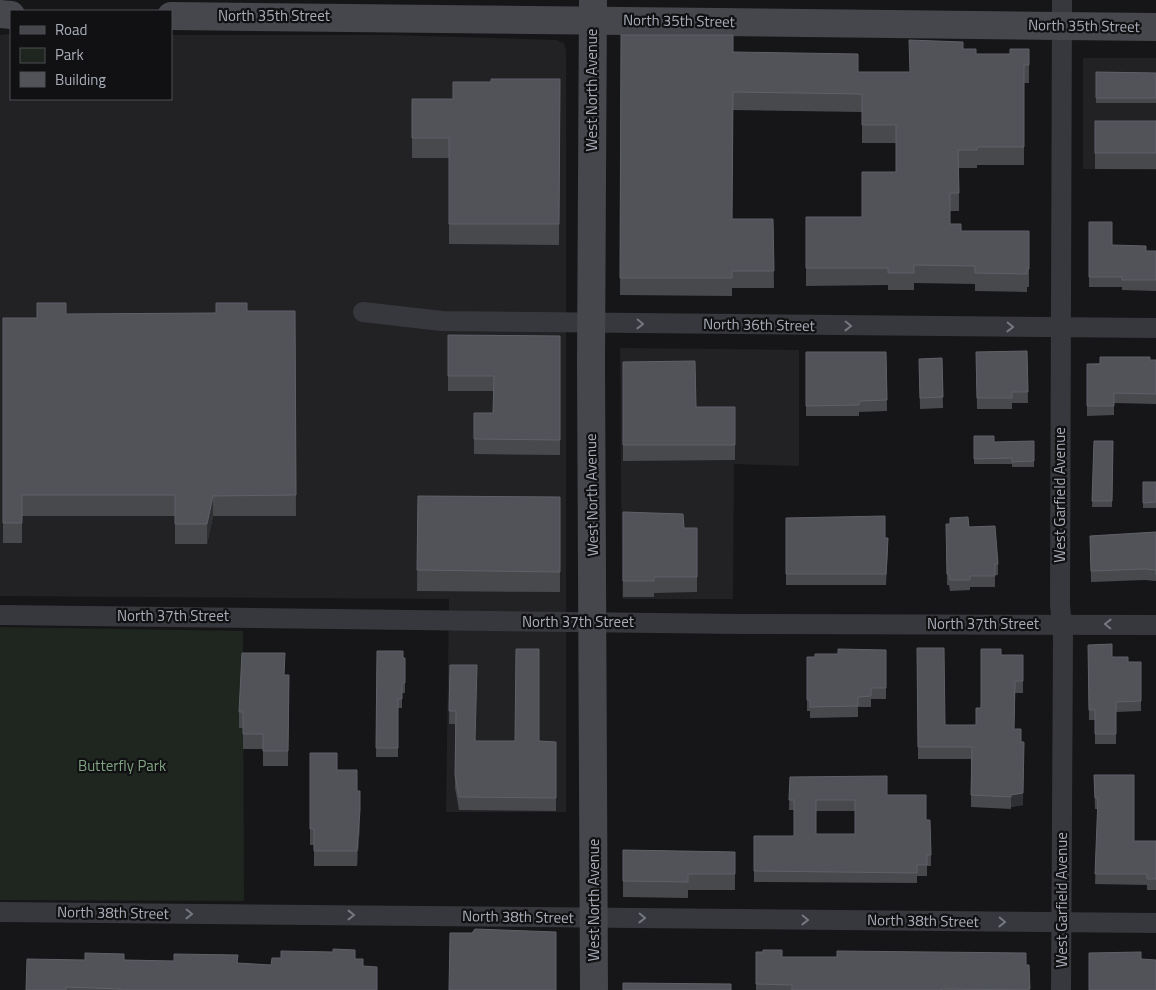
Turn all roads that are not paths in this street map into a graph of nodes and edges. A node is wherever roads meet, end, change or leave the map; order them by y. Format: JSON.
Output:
{"nodes":[{"id":1,"x":593,"y":10,"type":"edge"},
{"id":2,"x":1062,"y":13,"type":"edge"},
{"id":3,"x":172,"y":16,"type":"edge"},
{"id":4,"x":1156,"y":27,"type":"edge"},
{"id":5,"x":363,"y":312,"type":"dead end"},
{"id":6,"x":591,"y":323,"type":"junction"},
{"id":7,"x":1061,"y":328,"type":"junction"},
{"id":8,"x":1156,"y":328,"type":"edge"},
{"id":9,"x":0,"y":615,"type":"edge"},
{"id":10,"x":594,"y":622,"type":"junction"},
{"id":11,"x":1060,"y":624,"type":"junction"},
{"id":12,"x":1156,"y":625,"type":"edge"},
{"id":13,"x":0,"y":912,"type":"edge"},
{"id":14,"x":594,"y":918,"type":"junction"},
{"id":15,"x":1062,"y":922,"type":"junction"},
{"id":16,"x":1156,"y":923,"type":"edge"},
{"id":17,"x":594,"y":990,"type":"edge"},
{"id":18,"x":1061,"y":990,"type":"edge"}],
"edges":[{"from":1,"to":2,"type":"main road","name":"North 35th Street"},
{"from":1,"to":3,"type":"main road","name":"North 35th Street"},
{"from":1,"to":6,"type":"main road","name":"West North Avenue"},
{"from":2,"to":4,"type":"main road","name":"North 35th Street"},
{"from":2,"to":7,"type":"street","name":"West Garfield Avenue"},
{"from":5,"to":6,"type":"street","name":"North 36th Street"},
{"from":6,"to":7,"type":"street","name":"North 36th Street","one_way":true},
{"from":6,"to":10,"type":"main road","name":"West North Avenue"},
{"from":7,"to":8,"type":"street","name":"North 36th Street"},
{"from":7,"to":11,"type":"street","name":"West Garfield Avenue"},
{"from":9,"to":10,"type":"street","name":"North 37th Street"},
{"from":10,"to":11,"type":"street","name":"North 37th Street"},
{"from":10,"to":14,"type":"main road","name":"West North Avenue"},
{"from":12,"to":11,"type":"street","name":"North 37th Street","one_way":true},
{"from":11,"to":15,"type":"street","name":"West Garfield Avenue"},
{"from":13,"to":14,"type":"street","name":"North 38th Street","one_way":true},
{"from":14,"to":15,"type":"street","name":"North 38th Street","one_way":true},
{"from":14,"to":17,"type":"main road","name":"West North Avenue"},
{"from":15,"to":16,"type":"street","name":"North 38th Street"},
{"from":15,"to":18,"type":"street","name":"West Garfield Avenue"}]}
